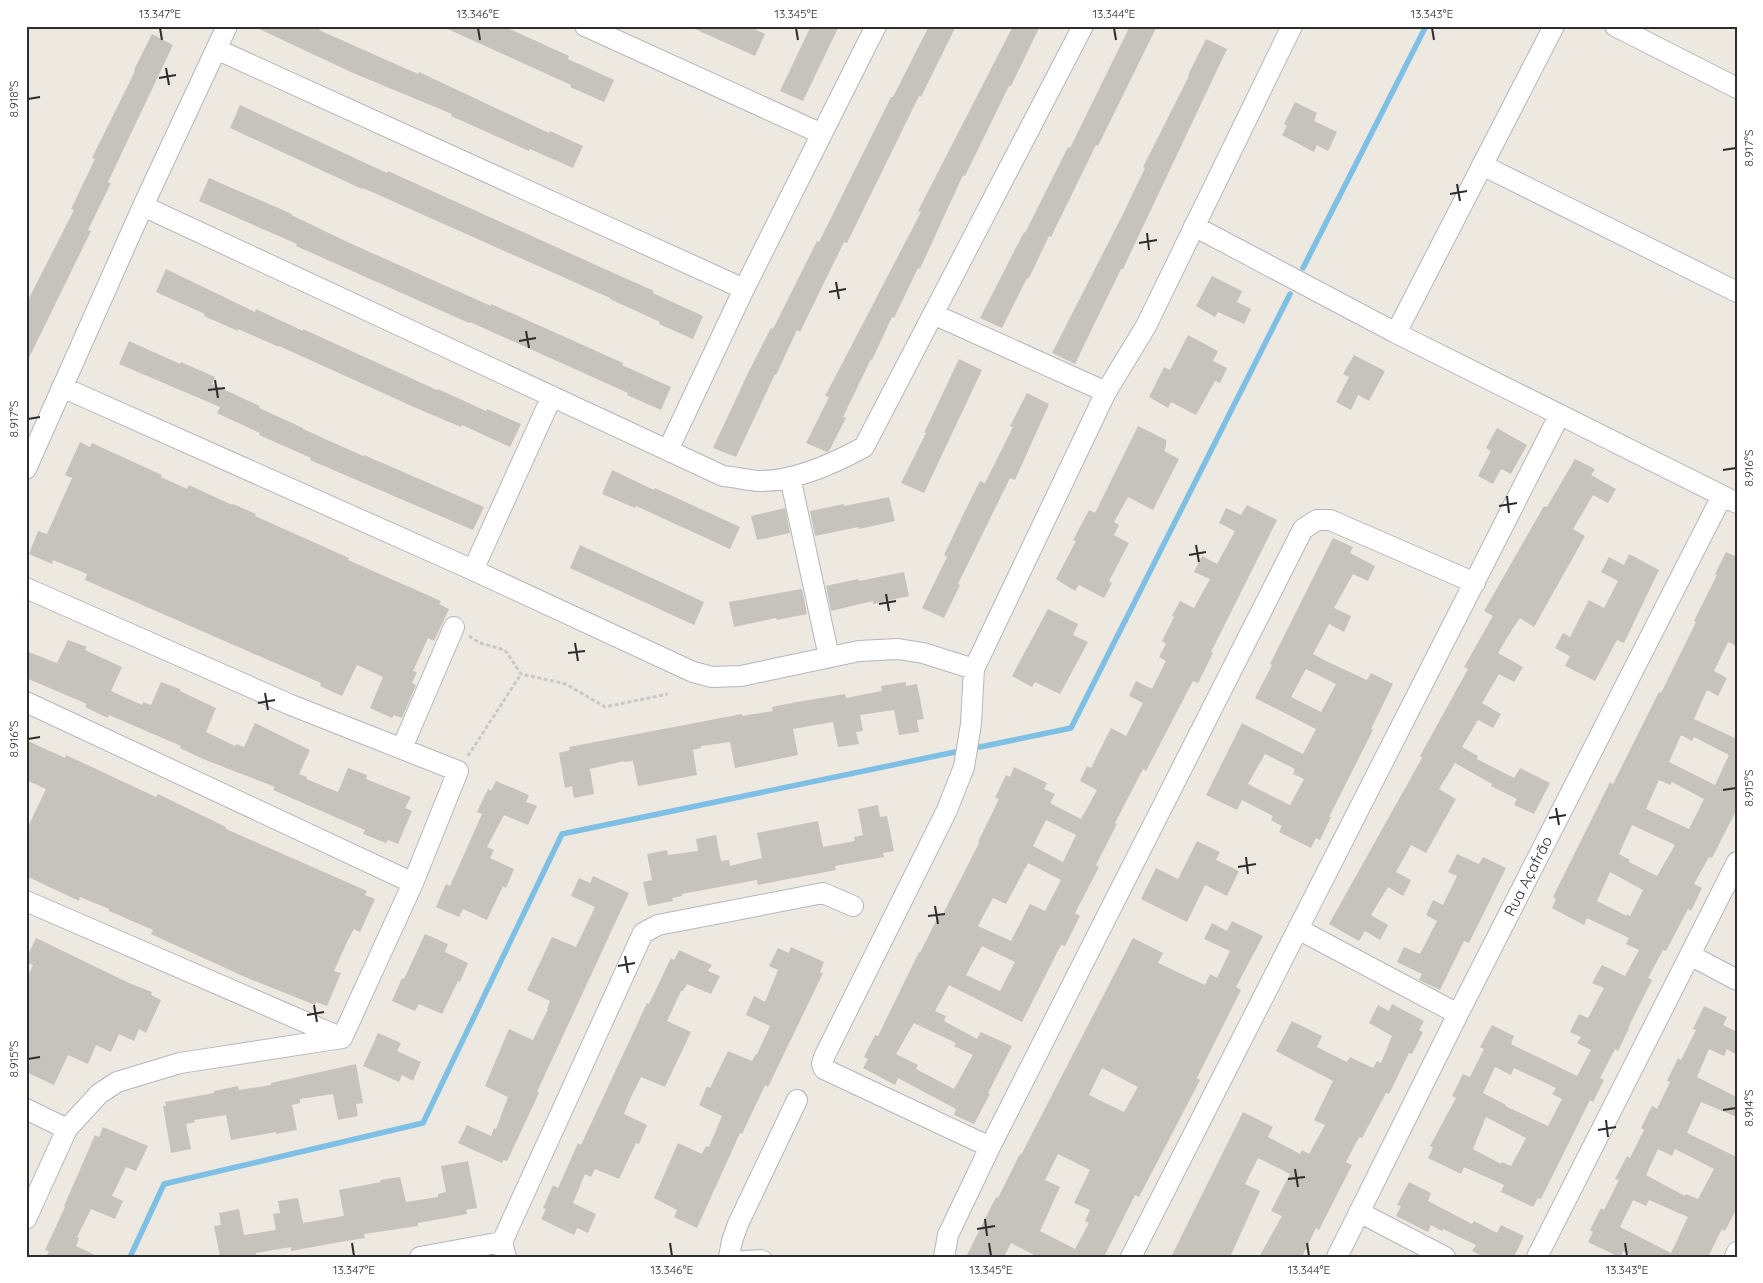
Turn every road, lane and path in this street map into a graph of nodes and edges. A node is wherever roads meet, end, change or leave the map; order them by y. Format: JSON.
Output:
{"nodes":[{"id":1,"x":227,"y":26,"type":"edge"},
{"id":2,"x":585,"y":26,"type":"edge"},
{"id":3,"x":876,"y":26,"type":"edge"},
{"id":4,"x":1083,"y":26,"type":"edge"},
{"id":5,"x":1292,"y":26,"type":"edge"},
{"id":6,"x":1554,"y":26,"type":"edge"},
{"id":7,"x":1615,"y":26,"type":"edge"},
{"id":8,"x":216,"y":49,"type":"junction"},
{"id":9,"x":1737,"y":88,"type":"edge"},
{"id":10,"x":822,"y":134,"type":"junction"},
{"id":11,"x":1482,"y":165,"type":"junction"},
{"id":12,"x":143,"y":206,"type":"junction"},
{"id":13,"x":1194,"y":226,"type":"junction"},
{"id":14,"x":744,"y":288,"type":"junction"},
{"id":15,"x":1737,"y":292,"type":"edge"},
{"id":16,"x":933,"y":314,"type":"junction"},
{"id":17,"x":1396,"y":332,"type":"junction"},
{"id":18,"x":62,"y":387,"type":"junction"},
{"id":19,"x":1106,"y":392,"type":"junction"},
{"id":20,"x":552,"y":396,"type":"junction"},
{"id":21,"x":1560,"y":416,"type":"junction"},
{"id":22,"x":668,"y":450,"type":"junction"},
{"id":23,"x":26,"y":469,"type":"edge"},
{"id":24,"x":790,"y":477,"type":"junction"},
{"id":25,"x":1729,"y":500,"type":"edge"},
{"id":26,"x":473,"y":570,"type":"junction"},
{"id":27,"x":1475,"y":583,"type":"junction"},
{"id":28,"x":26,"y":588,"type":"edge"},
{"id":29,"x":454,"y":627,"type":"joint"},
{"id":30,"x":829,"y":657,"type":"junction"},
{"id":31,"x":974,"y":669,"type":"junction"},
{"id":32,"x":521,"y":674,"type":"junction"},
{"id":33,"x":668,"y":694,"type":"dead end"},
{"id":34,"x":26,"y":702,"type":"edge"},
{"id":35,"x":402,"y":748,"type":"junction"},
{"id":36,"x":458,"y":771,"type":"junction"},
{"id":37,"x":1737,"y":862,"type":"edge"},
{"id":38,"x":413,"y":883,"type":"junction"},
{"id":39,"x":26,"y":901,"type":"edge"},
{"id":40,"x":853,"y":906,"type":"dead end"},
{"id":41,"x":1298,"y":929,"type":"junction"},
{"id":42,"x":1690,"y":956,"type":"junction"},
{"id":43,"x":1737,"y":980,"type":"edge"},
{"id":44,"x":1458,"y":1014,"type":"junction"},
{"id":45,"x":342,"y":1038,"type":"junction"},
{"id":46,"x":797,"y":1100,"type":"dead end"},
{"id":47,"x":26,"y":1109,"type":"edge"},
{"id":48,"x":67,"y":1129,"type":"junction"},
{"id":49,"x":990,"y":1147,"type":"junction"},
{"id":50,"x":1359,"y":1212,"type":"junction"},
{"id":51,"x":26,"y":1219,"type":"edge"},
{"id":52,"x":504,"y":1250,"type":"edge"},
{"id":53,"x":1737,"y":1252,"type":"edge"},
{"id":54,"x":420,"y":1257,"type":"edge"},
{"id":55,"x":729,"y":1257,"type":"edge"},
{"id":56,"x":766,"y":1257,"type":"edge"},
{"id":57,"x":944,"y":1257,"type":"edge"},
{"id":58,"x":1131,"y":1257,"type":"edge"},
{"id":59,"x":1337,"y":1257,"type":"edge"},
{"id":60,"x":1445,"y":1257,"type":"edge"},
{"id":61,"x":1538,"y":1257,"type":"edge"},
{"id":62,"x":1734,"y":1257,"type":"edge"}],
"edges":[{"from":1,"to":8,"type":"street"},
{"from":2,"to":10,"type":"street"},
{"from":3,"to":10,"type":"street"},
{"from":4,"to":16,"type":"street"},
{"from":5,"to":13,"type":"street"},
{"from":6,"to":11,"type":"street"},
{"from":7,"to":9,"type":"street"},
{"from":8,"to":12,"type":"street"},
{"from":8,"to":14,"type":"street"},
{"from":10,"to":14,"type":"street"},
{"from":11,"to":15,"type":"street"},
{"from":11,"to":17,"type":"street"},
{"from":12,"to":18,"type":"street"},
{"from":12,"to":20,"type":"street"},
{"from":13,"to":17,"type":"street"},
{"from":13,"to":19,"type":"street"},
{"from":14,"to":22,"type":"street"},
{"from":16,"to":19,"type":"street"},
{"from":16,"to":24,"type":"street"},
{"from":17,"to":21,"type":"street"},
{"from":18,"to":23,"type":"street"},
{"from":18,"to":26,"type":"street"},
{"from":19,"to":31,"type":"street"},
{"from":20,"to":22,"type":"street"},
{"from":20,"to":26,"type":"street"},
{"from":21,"to":25,"type":"street"},
{"from":21,"to":27,"type":"street"},
{"from":22,"to":24,"type":"street"},
{"from":24,"to":30,"type":"street"},
{"from":25,"to":44,"type":"street","name":"Rua Açafrão"},
{"from":26,"to":30,"type":"street"},
{"from":27,"to":41,"type":"street"},
{"from":27,"to":49,"type":"street"},
{"from":28,"to":35,"type":"street"},
{"from":29,"to":32,"type":"path"},
{"from":29,"to":35,"type":"street"},
{"from":30,"to":31,"type":"street"},
{"from":31,"to":49,"type":"street"},
{"from":32,"to":33,"type":"path"},
{"from":32,"to":36,"type":"path"},
{"from":34,"to":38,"type":"street"},
{"from":35,"to":36,"type":"street"},
{"from":36,"to":38,"type":"street"},
{"from":37,"to":42,"type":"street"},
{"from":38,"to":45,"type":"street"},
{"from":39,"to":45,"type":"street"},
{"from":40,"to":52,"type":"street"},
{"from":41,"to":44,"type":"street"},
{"from":41,"to":58,"type":"street"},
{"from":42,"to":43,"type":"street"},
{"from":42,"to":61,"type":"street"},
{"from":44,"to":50,"type":"street","name":"Rua Açafrão"},
{"from":45,"to":48,"type":"street"},
{"from":46,"to":55,"type":"street"},
{"from":47,"to":48,"type":"street"},
{"from":48,"to":51,"type":"street"},
{"from":49,"to":57,"type":"street"},
{"from":50,"to":59,"type":"street","name":"Rua Açafrão"},
{"from":50,"to":60,"type":"street"},
{"from":52,"to":54,"type":"street"},
{"from":53,"to":62,"type":"street"},
{"from":55,"to":56,"type":"lane"}]}
